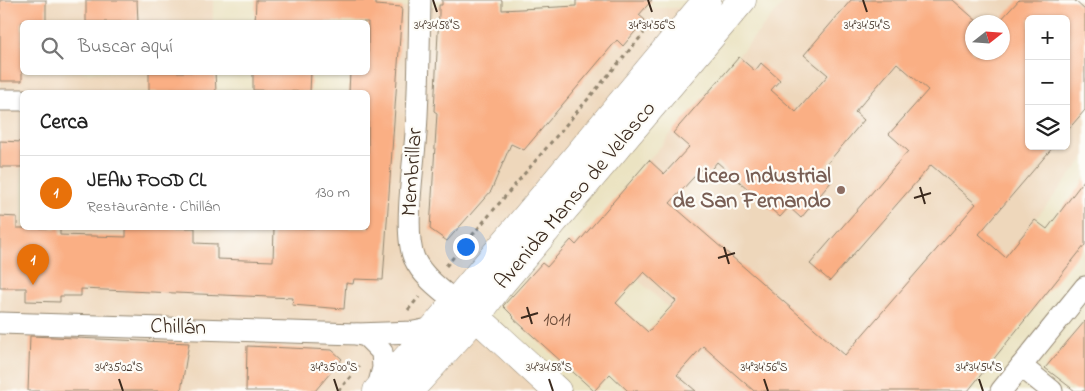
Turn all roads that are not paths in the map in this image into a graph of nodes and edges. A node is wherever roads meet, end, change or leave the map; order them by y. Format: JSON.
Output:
{"nodes":[{"id":1,"x":420,"y":0,"type":"edge"},
{"id":2,"x":707,"y":0,"type":"edge"},
{"id":3,"x":742,"y":0,"type":"edge"},
{"id":4,"x":0,"y":100,"type":"edge"},
{"id":5,"x":20,"y":100,"type":"edge"},
{"id":6,"x":1085,"y":287,"type":"edge"},
{"id":7,"x":466,"y":310,"type":"junction"},
{"id":8,"x":0,"y":322,"type":"edge"},
{"id":9,"x":434,"y":329,"type":"junction"},
{"id":10,"x":383,"y":340,"type":"junction"},
{"id":11,"x":1021,"y":366,"type":"junction"},
{"id":12,"x":377,"y":391,"type":"edge"},
{"id":13,"x":409,"y":391,"type":"edge"},
{"id":14,"x":557,"y":391,"type":"edge"},
{"id":15,"x":1001,"y":391,"type":"edge"},
{"id":16,"x":1052,"y":391,"type":"edge"}],
"edges":[{"from":1,"to":7,"type":"street","name":"Membrillar"},
{"from":2,"to":7,"type":"main road","name":"Avenida Manso de Velasco"},
{"from":3,"to":7,"type":"main road","name":"Avenida Manso de Velasco"},
{"from":4,"to":5,"type":"street"},
{"from":6,"to":11,"type":"street"},
{"from":7,"to":9,"type":"main road","name":"Avenida Manso de Velasco"},
{"from":7,"to":13,"type":"main road","name":"Avenida Manso de Velasco"},
{"from":7,"to":14,"type":"main road"},
{"from":8,"to":10,"type":"street","name":"Chillán"},
{"from":9,"to":10,"type":"street"},
{"from":9,"to":12,"type":"main road","name":"Avenida Manso de Velasco"},
{"from":10,"to":12,"type":"street"},
{"from":11,"to":15,"type":"street"},
{"from":11,"to":16,"type":"street"}]}
